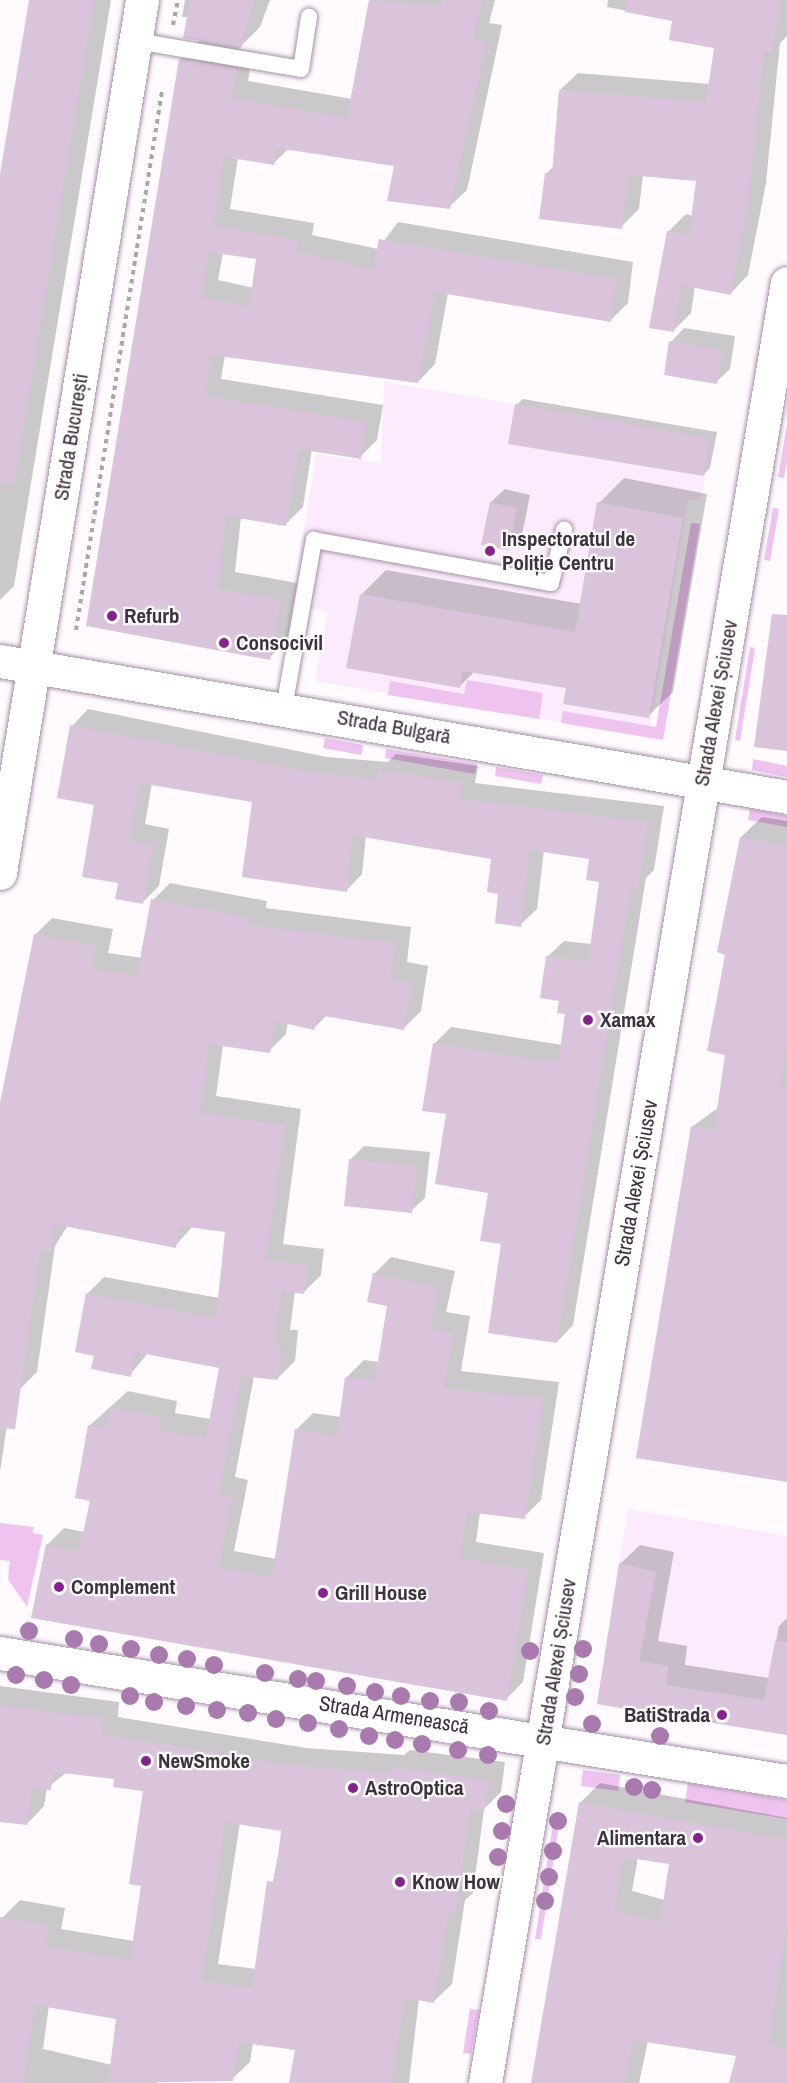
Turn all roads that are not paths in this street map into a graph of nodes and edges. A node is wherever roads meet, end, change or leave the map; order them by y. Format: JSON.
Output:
{"nodes":[{"id":1,"x":142,"y":0,"type":"edge"},
{"id":2,"x":309,"y":17,"type":"dead end"},
{"id":3,"x":136,"y":41,"type":"junction"},
{"id":4,"x":787,"y":283,"type":"edge"},
{"id":5,"x":564,"y":530,"type":"dead end"},
{"id":6,"x":0,"y":661,"type":"edge"},
{"id":7,"x":34,"y":667,"type":"junction"},
{"id":8,"x":284,"y":708,"type":"junction"},
{"id":9,"x":703,"y":783,"type":"junction"},
{"id":10,"x":787,"y":797,"type":"edge"},
{"id":11,"x":0,"y":873,"type":"edge"},
{"id":12,"x":0,"y":1653,"type":"edge"},
{"id":13,"x":543,"y":1739,"type":"junction"},
{"id":14,"x":787,"y":1782,"type":"edge"},
{"id":15,"x":485,"y":2083,"type":"edge"}],
"edges":[{"from":1,"to":3,"type":"street","name":"Strada București"},
{"from":2,"to":3,"type":"lane"},
{"from":3,"to":7,"type":"street","name":"Strada București"},
{"from":4,"to":9,"type":"street","name":"Strada Alexei Șciusev"},
{"from":5,"to":8,"type":"lane"},
{"from":6,"to":7,"type":"street","name":"Strada Bulgară"},
{"from":7,"to":8,"type":"street","name":"Strada Bulgară"},
{"from":7,"to":11,"type":"street","name":"Strada București"},
{"from":8,"to":9,"type":"street","name":"Strada Bulgară"},
{"from":9,"to":10,"type":"street","name":"Strada Bulgară"},
{"from":9,"to":13,"type":"street","name":"Strada Alexei Șciusev"},
{"from":12,"to":13,"type":"street","name":"Strada Armenească"},
{"from":13,"to":14,"type":"street","name":"Strada Armenească"},
{"from":13,"to":15,"type":"street","name":"Strada Alexei Șciusev"}]}
